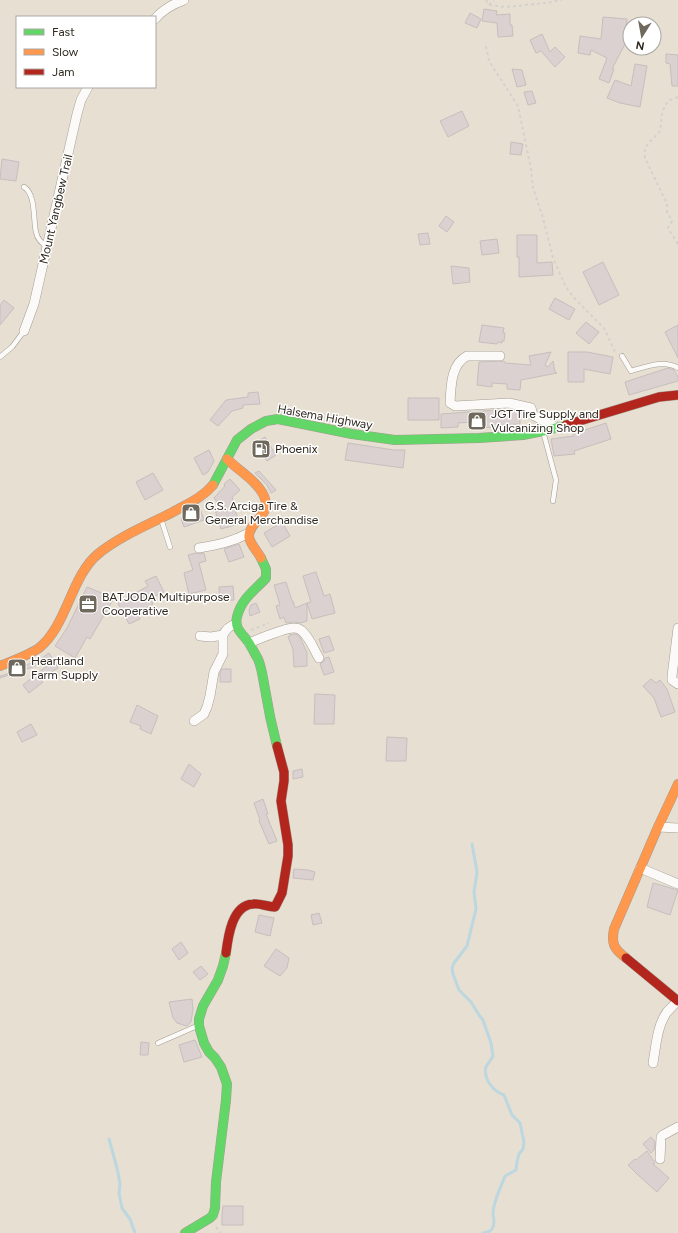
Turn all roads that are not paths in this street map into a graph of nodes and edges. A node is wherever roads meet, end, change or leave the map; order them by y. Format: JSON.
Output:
{"nodes":[{"id":1,"x":184,"y":0,"type":"edge"},
{"id":2,"x":156,"y":18,"type":"edge"},
{"id":3,"x":88,"y":88,"type":"edge"},
{"id":4,"x":24,"y":187,"type":"dead end"},
{"id":5,"x":47,"y":247,"type":"junction"},
{"id":6,"x":24,"y":331,"type":"joint"},
{"id":7,"x":500,"y":356,"type":"dead end"},
{"id":8,"x":0,"y":357,"type":"edge"},
{"id":9,"x":620,"y":358,"type":"road end"},
{"id":10,"x":678,"y":368,"type":"edge"},
{"id":11,"x":678,"y":394,"type":"edge"},
{"id":12,"x":557,"y":428,"type":"junction"},
{"id":13,"x":543,"y":431,"type":"junction"},
{"id":14,"x":227,"y":459,"type":"junction"},
{"id":15,"x":553,"y":501,"type":"dead end"},
{"id":16,"x":161,"y":518,"type":"junction"},
{"id":17,"x":249,"y":533,"type":"junction"},
{"id":18,"x":170,"y":547,"type":"dead end"},
{"id":19,"x":199,"y":548,"type":"dead end"},
{"id":20,"x":236,"y":624,"type":"junction"},
{"id":21,"x":678,"y":628,"type":"edge"},
{"id":22,"x":223,"y":635,"type":"junction"},
{"id":23,"x":200,"y":636,"type":"dead end"},
{"id":24,"x":249,"y":643,"type":"junction"},
{"id":25,"x":319,"y":658,"type":"dead end"},
{"id":26,"x":0,"y":666,"type":"edge"},
{"id":27,"x":678,"y":684,"type":"edge"},
{"id":28,"x":194,"y":721,"type":"dead end"},
{"id":29,"x":678,"y":784,"type":"edge"},
{"id":30,"x":658,"y":827,"type":"junction"},
{"id":31,"x":678,"y":828,"type":"edge"},
{"id":32,"x":640,"y":868,"type":"junction"},
{"id":33,"x":678,"y":884,"type":"edge"},
{"id":34,"x":678,"y":1001,"type":"edge"},
{"id":35,"x":199,"y":1025,"type":"junction"},
{"id":36,"x":158,"y":1043,"type":"dead end"},
{"id":37,"x":653,"y":1063,"type":"dead end"},
{"id":38,"x":678,"y":1127,"type":"edge"},
{"id":39,"x":660,"y":1159,"type":"dead end"},
{"id":40,"x":185,"y":1233,"type":"edge"}],
"edges":[{"from":1,"to":2,"type":"street"},
{"from":3,"to":5,"type":"street","name":"Mount Yangbew Trail"},
{"from":4,"to":5,"type":"lane"},
{"from":5,"to":6,"type":"street","name":"Mount Yangbew Trail"},
{"from":6,"to":8,"type":"lane"},
{"from":7,"to":12,"type":"street"},
{"from":9,"to":10,"type":"lane"},
{"from":11,"to":12,"type":"main road","name":"Halsema Highway"},
{"from":12,"to":13,"type":"main road","name":"Halsema Highway"},
{"from":13,"to":14,"type":"main road","name":"Halsema Highway"},
{"from":13,"to":15,"type":"lane"},
{"from":14,"to":16,"type":"main road","name":"Halsema Highway"},
{"from":14,"to":17,"type":"main road"},
{"from":16,"to":18,"type":"lane"},
{"from":16,"to":26,"type":"main road","name":"Halsema Highway"},
{"from":17,"to":19,"type":"street"},
{"from":17,"to":20,"type":"main road"},
{"from":20,"to":22,"type":"street"},
{"from":20,"to":24,"type":"main road"},
{"from":21,"to":27,"type":"street"},
{"from":22,"to":23,"type":"street"},
{"from":22,"to":28,"type":"street"},
{"from":24,"to":25,"type":"street"},
{"from":24,"to":35,"type":"main road"},
{"from":29,"to":30,"type":"main road"},
{"from":30,"to":31,"type":"street"},
{"from":30,"to":32,"type":"main road"},
{"from":32,"to":33,"type":"street"},
{"from":32,"to":34,"type":"main road"},
{"from":34,"to":37,"type":"street"},
{"from":35,"to":36,"type":"lane"},
{"from":35,"to":40,"type":"main road"},
{"from":38,"to":39,"type":"street"}]}
